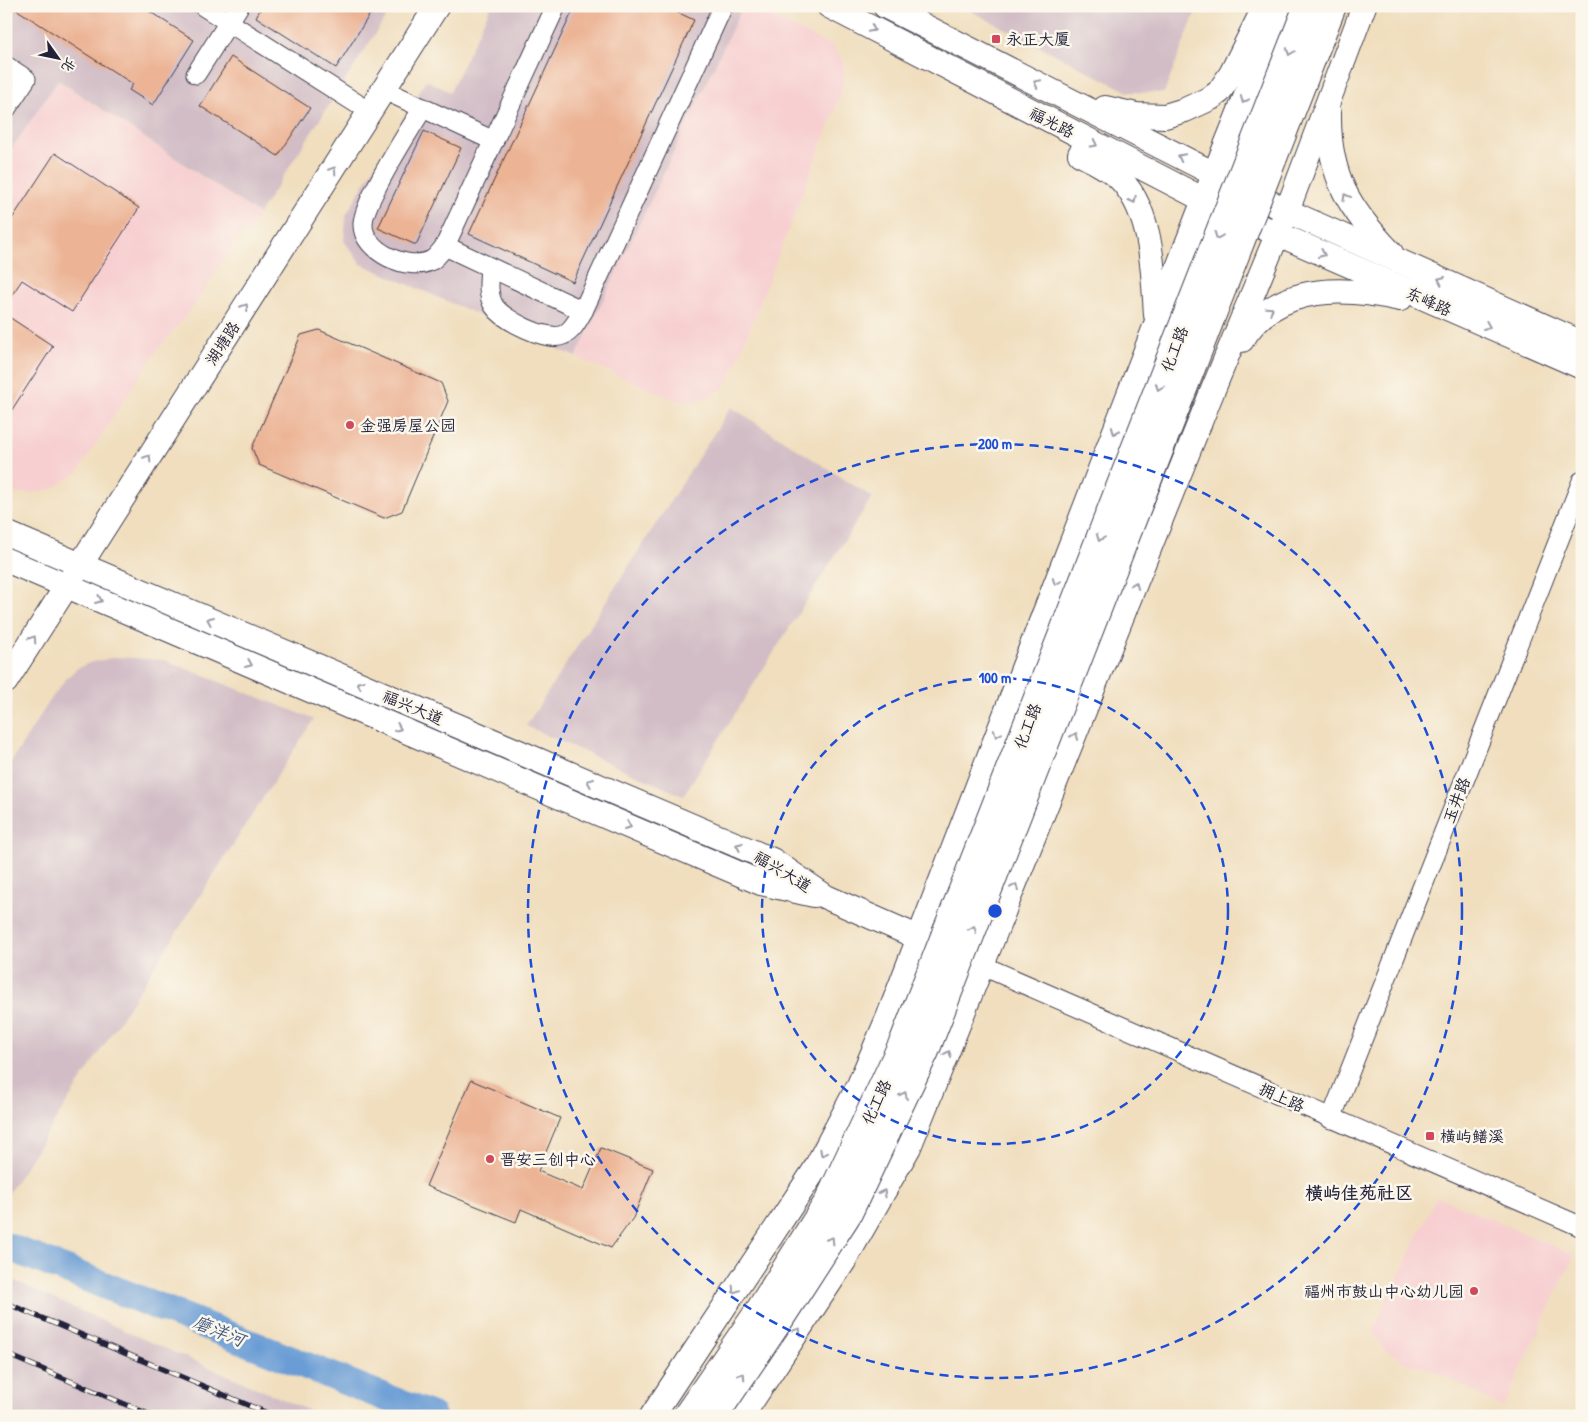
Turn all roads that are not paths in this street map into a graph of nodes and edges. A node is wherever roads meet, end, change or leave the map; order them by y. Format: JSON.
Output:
{"nodes":[{"id":1,"x":203,"y":6,"type":"edge"},
{"id":2,"x":239,"y":6,"type":"edge"},
{"id":3,"x":418,"y":6,"type":"edge"},
{"id":4,"x":437,"y":6,"type":"edge"},
{"id":5,"x":556,"y":6,"type":"edge"},
{"id":6,"x":723,"y":6,"type":"edge"},
{"id":7,"x":829,"y":6,"type":"edge"},
{"id":8,"x":885,"y":6,"type":"edge"},
{"id":9,"x":1265,"y":6,"type":"edge"},
{"id":10,"x":1282,"y":6,"type":"edge"},
{"id":11,"x":1308,"y":6,"type":"edge"},
{"id":12,"x":1332,"y":6,"type":"edge"},
{"id":13,"x":1364,"y":6,"type":"edge"},
{"id":14,"x":229,"y":23,"type":"junction"},
{"id":15,"x":6,"y":66,"type":"edge"},
{"id":16,"x":196,"y":74,"type":"dead end"},
{"id":17,"x":968,"y":79,"type":"junction"},
{"id":18,"x":384,"y":90,"type":"junction"},
{"id":19,"x":1072,"y":101,"type":"junction"},
{"id":20,"x":1329,"y":102,"type":"junction"},
{"id":21,"x":356,"y":103,"type":"junction"},
{"id":22,"x":423,"y":108,"type":"junction"},
{"id":23,"x":6,"y":109,"type":"edge"},
{"id":24,"x":494,"y":140,"type":"junction"},
{"id":25,"x":1214,"y":174,"type":"junction"},
{"id":26,"x":1204,"y":200,"type":"junction"},
{"id":27,"x":1287,"y":211,"type":"junction"},
{"id":28,"x":1277,"y":234,"type":"junction"},
{"id":29,"x":445,"y":246,"type":"junction"},
{"id":30,"x":1400,"y":262,"type":"junction"},
{"id":31,"x":490,"y":268,"type":"junction"},
{"id":32,"x":583,"y":311,"type":"junction"},
{"id":33,"x":1453,"y":312,"type":"junction"},
{"id":34,"x":1157,"y":325,"type":"junction"},
{"id":35,"x":1582,"y":343,"type":"edge"},
{"id":36,"x":1582,"y":367,"type":"edge"},
{"id":37,"x":1212,"y":392,"type":"junction"},
{"id":38,"x":1582,"y":481,"type":"edge"},
{"id":39,"x":6,"y":533,"type":"edge"},
{"id":40,"x":6,"y":560,"type":"edge"},
{"id":41,"x":73,"y":562,"type":"junction"},
{"id":42,"x":60,"y":583,"type":"junction"},
{"id":43,"x":6,"y":650,"type":"edge"},
{"id":44,"x":6,"y":680,"type":"edge"},
{"id":45,"x":826,"y":897,"type":"junction"},
{"id":46,"x":918,"y":938,"type":"junction"},
{"id":47,"x":983,"y":966,"type":"junction"},
{"id":48,"x":1331,"y":1119,"type":"junction"},
{"id":49,"x":1582,"y":1227,"type":"edge"},
{"id":50,"x":652,"y":1416,"type":"edge"},
{"id":51,"x":687,"y":1416,"type":"edge"},
{"id":52,"x":714,"y":1416,"type":"edge"},
{"id":53,"x":742,"y":1416,"type":"edge"}],
"edges":[{"from":1,"to":14,"type":"street"},
{"from":2,"to":14,"type":"street"},
{"from":3,"to":21,"type":"main road","name":"湖塘路"},
{"from":4,"to":18,"type":"main road","name":"湖塘路"},
{"from":5,"to":24,"type":"street"},
{"from":6,"to":32,"type":"street"},
{"from":7,"to":17,"type":"main road","name":"福光路","one_way":true},
{"from":19,"to":8,"type":"main road","name":"福光路","one_way":true},
{"from":9,"to":19,"type":"main road"},
{"from":10,"to":25,"type":"main road","one_way":true},
{"from":11,"to":51,"type":"highway","name":"化工路","one_way":true,"bridge":true},
{"from":52,"to":12,"type":"highway","name":"化工路","one_way":true,"bridge":true},
{"from":13,"to":20,"type":"main road"},
{"from":14,"to":16,"type":"street"},
{"from":14,"to":21,"type":"street"},
{"from":15,"to":23,"type":"street"},
{"from":17,"to":26,"type":"main road","name":"福光路","one_way":true},
{"from":17,"to":34,"type":"main road","one_way":true},
{"from":18,"to":22,"type":"street"},
{"from":41,"to":18,"type":"main road","name":"湖塘路","one_way":true},
{"from":25,"to":19,"type":"main road","name":"福光路","one_way":true},
{"from":20,"to":27,"type":"main road"},
{"from":30,"to":20,"type":"main road","one_way":true},
{"from":21,"to":41,"type":"main road","name":"湖塘路"},
{"from":22,"to":24,"type":"street"},
{"from":22,"to":29,"type":"street"},
{"from":24,"to":29,"type":"street"},
{"from":25,"to":26,"type":"main road"},
{"from":25,"to":27,"type":"main road","name":"福光路"},
{"from":26,"to":28,"type":"main road","name":"福光路"},
{"from":26,"to":34,"type":"main road"},
{"from":27,"to":28,"type":"main road"},
{"from":27,"to":30,"type":"main road","name":"东峰路"},
{"from":28,"to":33,"type":"main road","name":"东峰路","one_way":true},
{"from":28,"to":37,"type":"main road"},
{"from":29,"to":31,"type":"street"},
{"from":35,"to":30,"type":"main road","name":"东峰路","one_way":true},
{"from":31,"to":32,"type":"street"},
{"from":31,"to":32,"type":"street"},
{"from":33,"to":36,"type":"main road","name":"东峰路","one_way":true},
{"from":37,"to":33,"type":"main road","one_way":true},
{"from":34,"to":46,"type":"main road","one_way":true},
{"from":47,"to":37,"type":"main road","one_way":true},
{"from":38,"to":48,"type":"street","name":"玉井路"},
{"from":39,"to":41,"type":"main road","name":"福兴大道"},
{"from":40,"to":42,"type":"main road","name":"福兴大道"},
{"from":41,"to":42,"type":"main road","name":"湖塘路"},
{"from":45,"to":41,"type":"main road","name":"福兴大道","one_way":true},
{"from":42,"to":43,"type":"main road","name":"湖塘路"},
{"from":44,"to":42,"type":"main road","name":"湖塘路","one_way":true},
{"from":42,"to":45,"type":"main road","name":"福兴大道","one_way":true},
{"from":45,"to":46,"type":"main road"},
{"from":46,"to":47,"type":"main road"},
{"from":46,"to":50,"type":"main road","one_way":true},
{"from":47,"to":48,"type":"street","name":"拥上路"},
{"from":53,"to":47,"type":"main road","one_way":true},
{"from":48,"to":49,"type":"street","name":"拥上路"}]}
